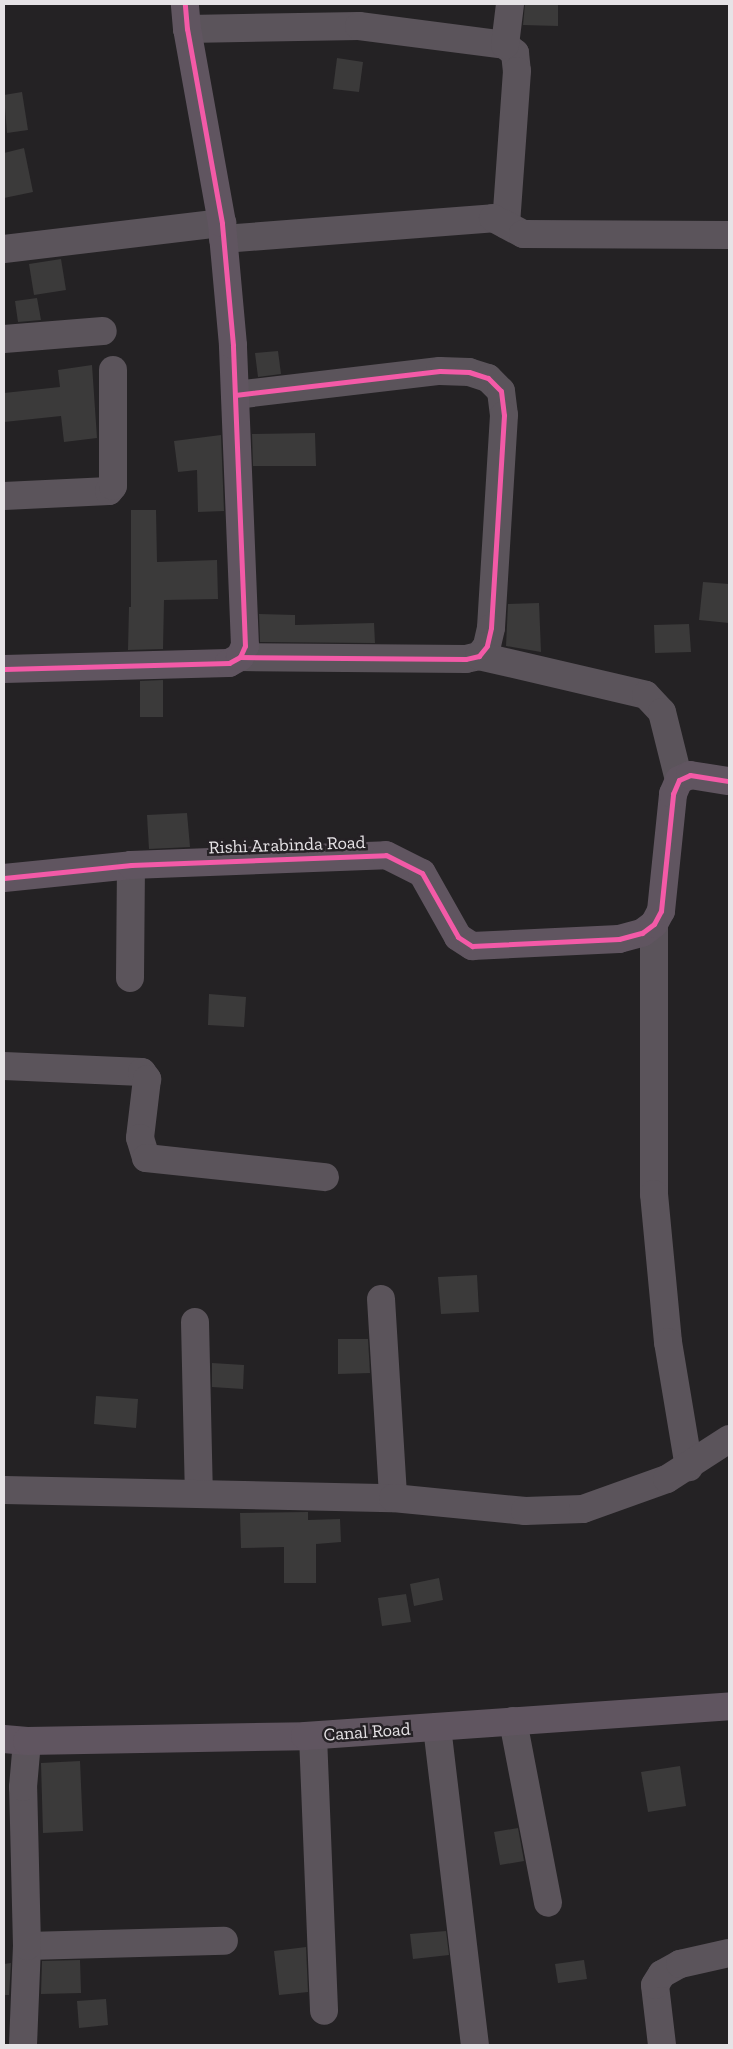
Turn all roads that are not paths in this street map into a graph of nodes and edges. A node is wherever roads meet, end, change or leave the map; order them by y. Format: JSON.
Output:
{"nodes":[{"id":1,"x":510,"y":4,"type":"edge"},
{"id":2,"x":360,"y":15,"type":"edge"},
{"id":3,"x":186,"y":16,"type":"edge"},
{"id":4,"x":505,"y":45,"type":"junction"},
{"id":5,"x":506,"y":225,"type":"junction"},
{"id":6,"x":222,"y":231,"type":"junction"},
{"id":7,"x":729,"y":235,"type":"edge"},
{"id":8,"x":4,"y":249,"type":"edge"},
{"id":9,"x":103,"y":331,"type":"dead end"},
{"id":10,"x":4,"y":339,"type":"edge"},
{"id":11,"x":113,"y":370,"type":"dead end"},
{"id":12,"x":235,"y":394,"type":"junction"},
{"id":13,"x":4,"y":496,"type":"edge"},
{"id":14,"x":479,"y":656,"type":"junction"},
{"id":15,"x":240,"y":657,"type":"junction"},
{"id":16,"x":4,"y":669,"type":"edge"},
{"id":17,"x":679,"y":780,"type":"junction"},
{"id":18,"x":729,"y":781,"type":"edge"},
{"id":19,"x":131,"y":865,"type":"junction"},
{"id":20,"x":4,"y":878,"type":"edge"},
{"id":21,"x":654,"y":924,"type":"junction"},
{"id":22,"x":130,"y":978,"type":"dead end"},
{"id":23,"x":4,"y":1066,"type":"edge"},
{"id":24,"x":325,"y":1176,"type":"dead end"},
{"id":25,"x":381,"y":1300,"type":"dead end"},
{"id":26,"x":195,"y":1322,"type":"dead end"},
{"id":27,"x":729,"y":1439,"type":"edge"},
{"id":28,"x":690,"y":1467,"type":"junction"},
{"id":29,"x":4,"y":1490,"type":"edge"},
{"id":30,"x":199,"y":1493,"type":"junction"},
{"id":31,"x":393,"y":1498,"type":"junction"},
{"id":32,"x":729,"y":1706,"type":"edge"},
{"id":33,"x":513,"y":1721,"type":"junction"},
{"id":34,"x":437,"y":1727,"type":"junction"},
{"id":35,"x":313,"y":1736,"type":"junction"},
{"id":36,"x":16,"y":1740,"type":"edge"},
{"id":37,"x":548,"y":1903,"type":"dead end"},
{"id":38,"x":224,"y":1941,"type":"dead end"},
{"id":39,"x":26,"y":1946,"type":"junction"},
{"id":40,"x":729,"y":1954,"type":"edge"},
{"id":41,"x":324,"y":2011,"type":"dead end"},
{"id":42,"x":23,"y":2045,"type":"edge"},
{"id":43,"x":475,"y":2045,"type":"edge"},
{"id":44,"x":662,"y":2045,"type":"edge"}],
"edges":[{"from":1,"to":4,"type":"street"},
{"from":2,"to":3,"type":"street"},
{"from":2,"to":4,"type":"street"},
{"from":3,"to":6,"type":"street"},
{"from":4,"to":5,"type":"street"},
{"from":5,"to":6,"type":"street"},
{"from":5,"to":7,"type":"street"},
{"from":6,"to":8,"type":"street"},
{"from":6,"to":12,"type":"street"},
{"from":9,"to":10,"type":"street"},
{"from":11,"to":13,"type":"street"},
{"from":12,"to":14,"type":"street"},
{"from":12,"to":15,"type":"street"},
{"from":14,"to":15,"type":"street"},
{"from":14,"to":17,"type":"street"},
{"from":15,"to":16,"type":"street"},
{"from":17,"to":18,"type":"street"},
{"from":17,"to":21,"type":"street"},
{"from":19,"to":20,"type":"street","name":"Rishi Arabinda Road"},
{"from":19,"to":21,"type":"street","name":"Rishi Arabinda Road"},
{"from":19,"to":22,"type":"street"},
{"from":21,"to":28,"type":"street"},
{"from":23,"to":24,"type":"street"},
{"from":25,"to":31,"type":"street"},
{"from":26,"to":30,"type":"street"},
{"from":27,"to":28,"type":"street"},
{"from":28,"to":31,"type":"street"},
{"from":29,"to":30,"type":"street"},
{"from":30,"to":31,"type":"street"},
{"from":32,"to":33,"type":"street","name":"Canal Road"},
{"from":33,"to":34,"type":"street","name":"Canal Road"},
{"from":33,"to":37,"type":"street"},
{"from":34,"to":35,"type":"street","name":"Canal Road"},
{"from":34,"to":43,"type":"street"},
{"from":35,"to":36,"type":"street","name":"Canal Road"},
{"from":35,"to":41,"type":"street"},
{"from":36,"to":39,"type":"street"},
{"from":38,"to":39,"type":"street"},
{"from":39,"to":42,"type":"street"},
{"from":40,"to":44,"type":"street"}]}
